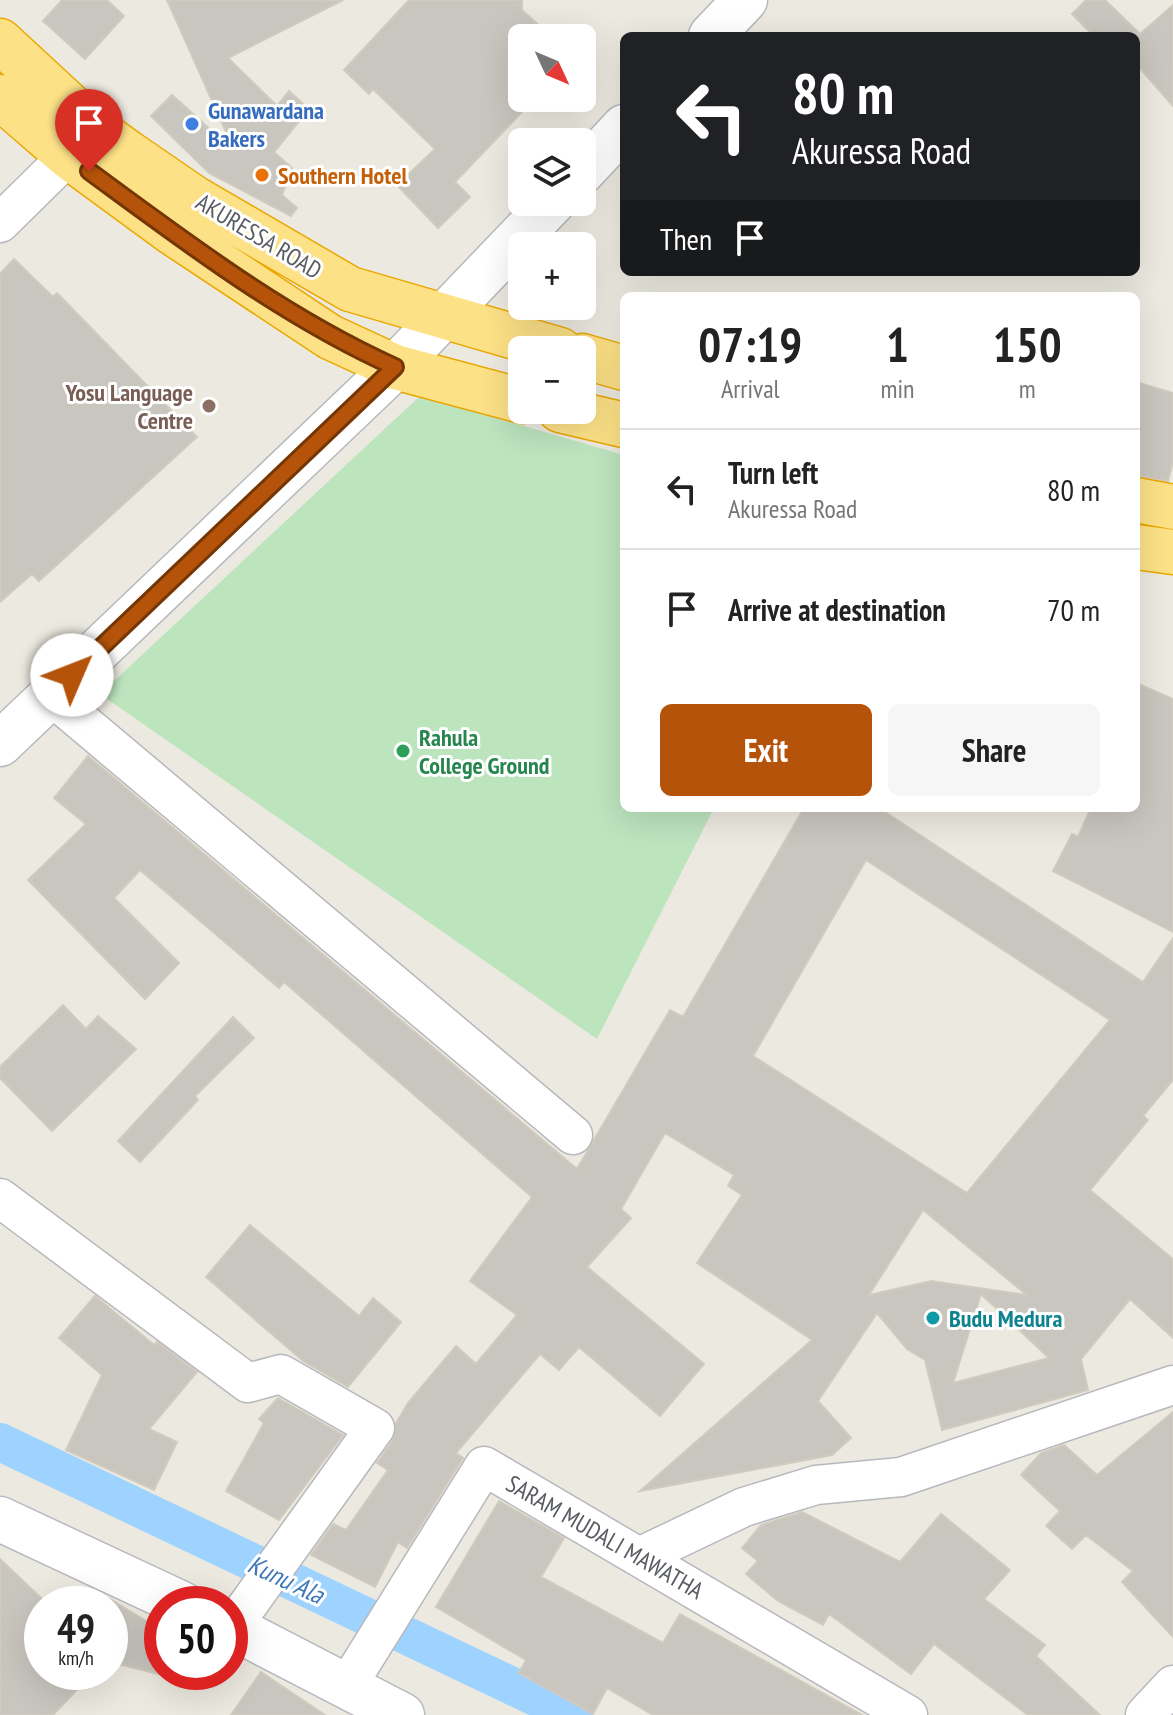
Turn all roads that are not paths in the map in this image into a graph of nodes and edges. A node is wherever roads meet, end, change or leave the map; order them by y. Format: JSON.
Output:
{"nodes":[{"id":1,"x":745,"y":0,"type":"edge"},
{"id":2,"x":715,"y":32,"type":"edge"},
{"id":3,"x":0,"y":41,"type":"edge"},
{"id":4,"x":0,"y":97,"type":"edge"},
{"id":5,"x":620,"y":131,"type":"edge"},
{"id":6,"x":68,"y":156,"type":"junction"},
{"id":7,"x":596,"y":157,"type":"edge"},
{"id":8,"x":539,"y":216,"type":"edge"},
{"id":9,"x":0,"y":223,"type":"edge"},
{"id":10,"x":444,"y":315,"type":"junction"},
{"id":11,"x":514,"y":336,"type":"edge"},
{"id":12,"x":596,"y":360,"type":"edge"},
{"id":13,"x":395,"y":367,"type":"junction"},
{"id":14,"x":620,"y":367,"type":"edge"},
{"id":15,"x":508,"y":397,"type":"edge"},
{"id":16,"x":596,"y":418,"type":"edge"},
{"id":17,"x":620,"y":424,"type":"edge"},
{"id":18,"x":1140,"y":548,"type":"edge"},
{"id":19,"x":1173,"y":552,"type":"edge"},
{"id":20,"x":50,"y":695,"type":"junction"},
{"id":21,"x":0,"y":744,"type":"edge"},
{"id":22,"x":573,"y":1135,"type":"dead end"},
{"id":23,"x":0,"y":1198,"type":"edge"},
{"id":24,"x":1173,"y":1385,"type":"edge"},
{"id":25,"x":0,"y":1519,"type":"edge"},
{"id":26,"x":639,"y":1557,"type":"junction"},
{"id":27,"x":144,"y":1586,"type":"edge"},
{"id":28,"x":248,"y":1604,"type":"edge"},
{"id":29,"x":248,"y":1636,"type":"edge"},
{"id":30,"x":1173,"y":1685,"type":"edge"},
{"id":31,"x":347,"y":1686,"type":"junction"},
{"id":32,"x":402,"y":1715,"type":"edge"},
{"id":33,"x":908,"y":1715,"type":"edge"},
{"id":34,"x":1145,"y":1715,"type":"edge"}],
"edges":[{"from":1,"to":2,"type":"street"},
{"from":3,"to":10,"type":"highway","name":"AKURESSA ROAD"},
{"from":4,"to":6,"type":"highway","name":"AKURESSA ROAD"},
{"from":5,"to":7,"type":"street"},
{"from":6,"to":9,"type":"street"},
{"from":6,"to":13,"type":"highway","name":"AKURESSA ROAD"},
{"from":8,"to":10,"type":"street"},
{"from":10,"to":11,"type":"highway","name":"AKURESSA ROAD"},
{"from":10,"to":13,"type":"street"},
{"from":12,"to":14,"type":"highway"},
{"from":13,"to":15,"type":"highway","name":"AKURESSA ROAD"},
{"from":13,"to":20,"type":"street"},
{"from":16,"to":17,"type":"highway"},
{"from":18,"to":19,"type":"highway"},
{"from":20,"to":21,"type":"street"},
{"from":20,"to":22,"type":"street"},
{"from":23,"to":28,"type":"street"},
{"from":24,"to":26,"type":"street"},
{"from":25,"to":27,"type":"street"},
{"from":26,"to":31,"type":"street","name":"SARAM MUDALI MAWATHA"},
{"from":26,"to":33,"type":"street","name":"SARAM MUDALI MAWATHA"},
{"from":29,"to":31,"type":"street"},
{"from":30,"to":34,"type":"street"},
{"from":31,"to":32,"type":"street"}]}
